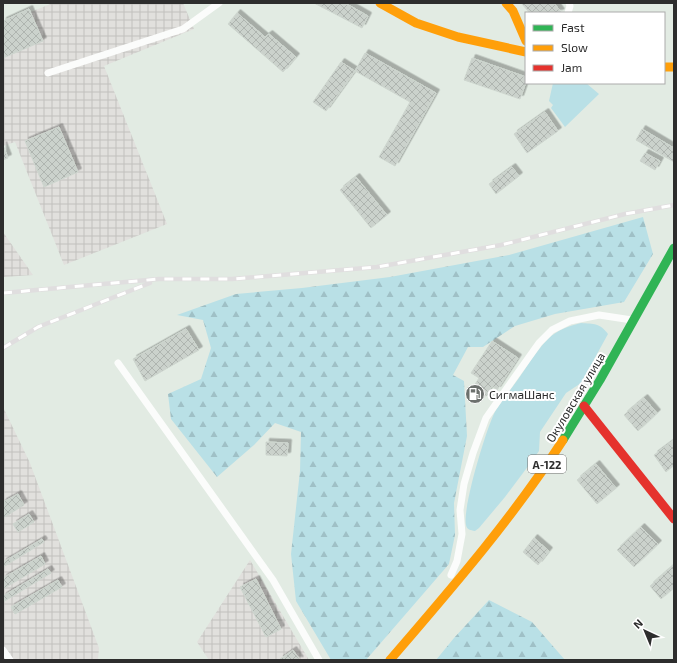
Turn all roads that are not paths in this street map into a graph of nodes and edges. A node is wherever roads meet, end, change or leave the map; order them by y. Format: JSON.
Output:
{"nodes":[{"id":1,"x":219,"y":3,"type":"edge"},
{"id":2,"x":380,"y":3,"type":"edge"},
{"id":3,"x":506,"y":3,"type":"edge"},
{"id":4,"x":525,"y":39,"type":"edge"},
{"id":5,"x":525,"y":52,"type":"edge"},
{"id":6,"x":48,"y":74,"type":"dead end"},
{"id":7,"x":674,"y":248,"type":"edge"},
{"id":8,"x":634,"y":321,"type":"junction"},
{"id":9,"x":118,"y":363,"type":"dead end"},
{"id":10,"x":584,"y":406,"type":"junction"},
{"id":11,"x":674,"y":519,"type":"edge"},
{"id":12,"x":442,"y":600,"type":"junction"},
{"id":13,"x":3,"y":650,"type":"edge"},
{"id":14,"x":10,"y":660,"type":"edge"},
{"id":15,"x":319,"y":660,"type":"edge"},
{"id":16,"x":390,"y":660,"type":"edge"}],
"edges":[{"from":1,"to":6,"type":"lane"},
{"from":2,"to":5,"type":"main road"},
{"from":3,"to":4,"type":"main road"},
{"from":7,"to":8,"type":"main road","name":"Окуловская улица","number":"А-122"},
{"from":8,"to":10,"type":"main road","name":"Окуловская улица","number":"А-122"},
{"from":8,"to":12,"type":"lane"},
{"from":9,"to":15,"type":"lane"},
{"from":10,"to":11,"type":"main road"},
{"from":10,"to":12,"type":"main road","name":"Окуловская улица","number":"А-122"},
{"from":12,"to":16,"type":"main road","name":"Окуловская улица","number":"А-122"},
{"from":13,"to":14,"type":"lane"}]}
